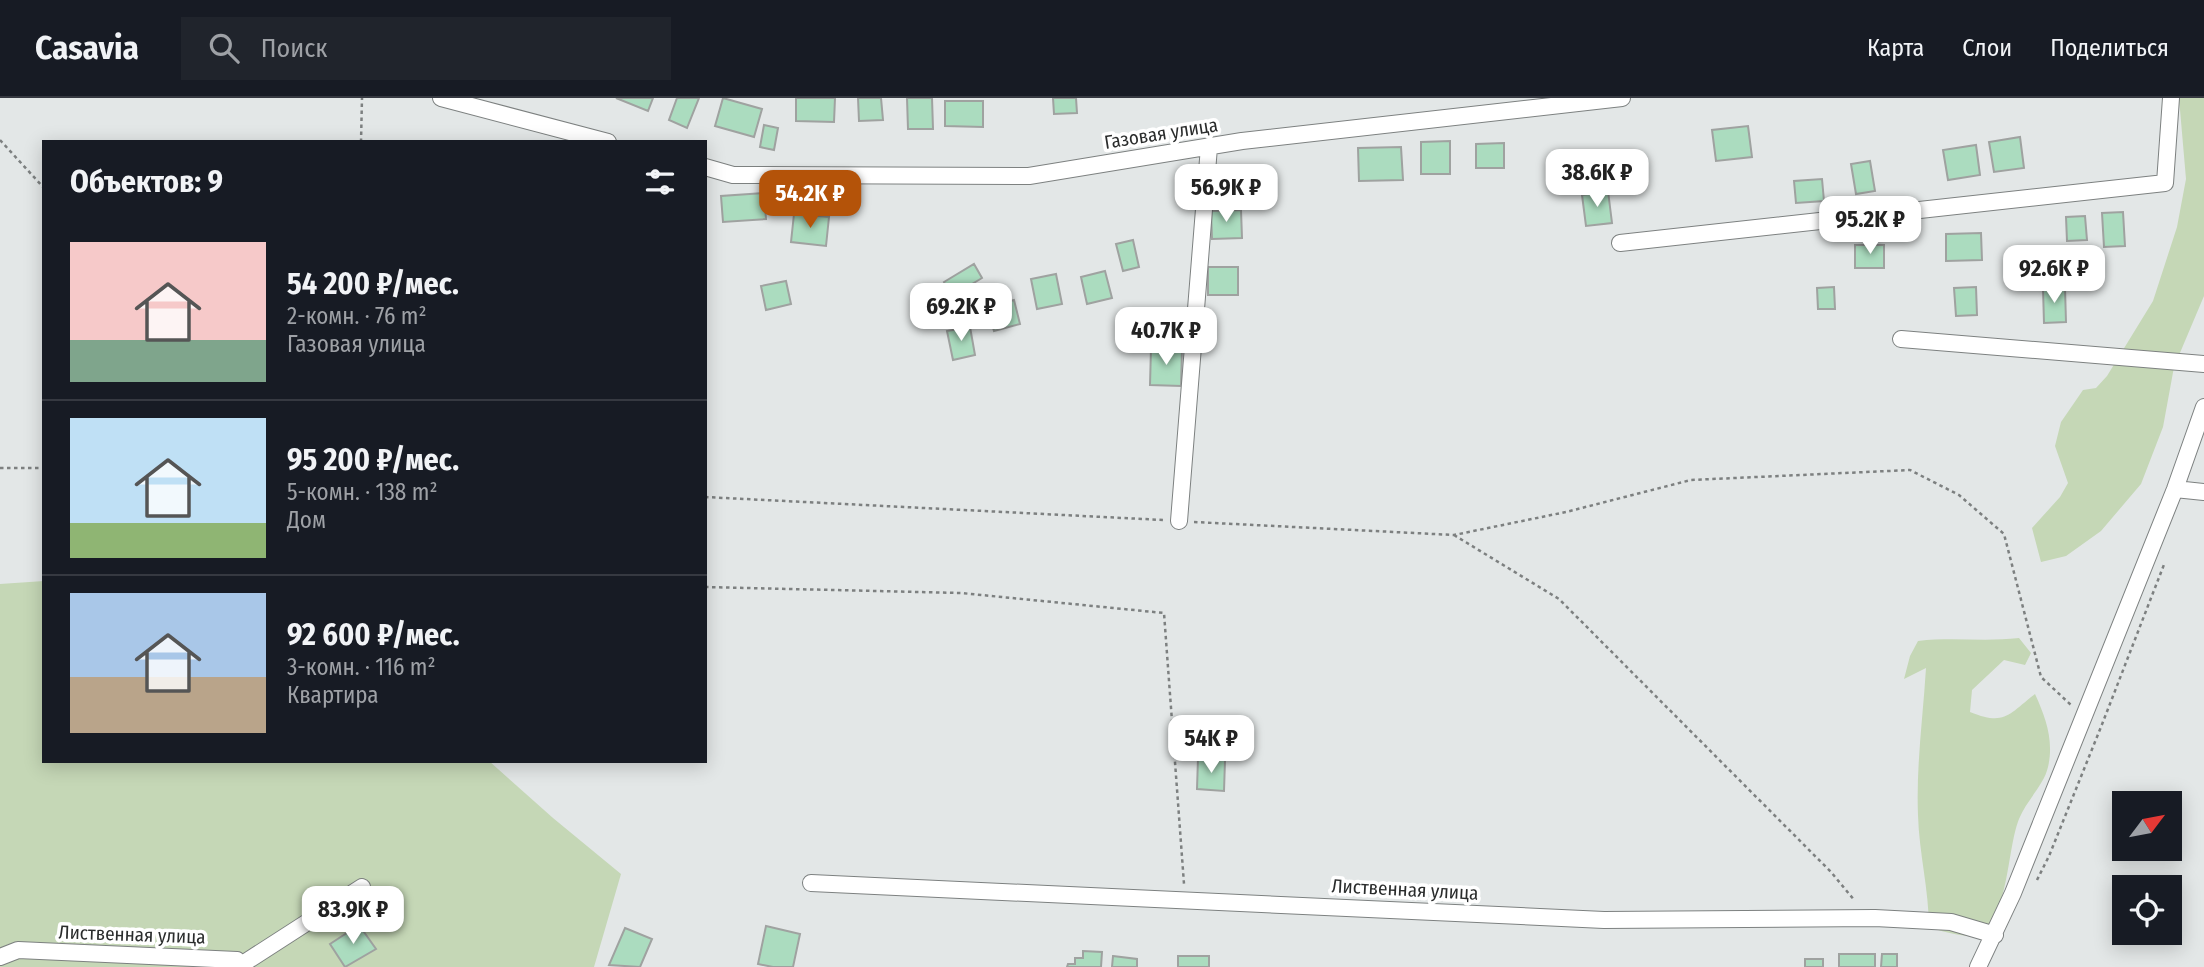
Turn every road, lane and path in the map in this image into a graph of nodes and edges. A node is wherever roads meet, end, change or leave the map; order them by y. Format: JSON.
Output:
{"nodes":[{"id":1,"x":362,"y":98,"type":"edge"},
{"id":2,"x":442,"y":98,"type":"edge"},
{"id":3,"x":509,"y":98,"type":"edge"},
{"id":4,"x":1622,"y":98,"type":"edge"},
{"id":5,"x":2171,"y":98,"type":"edge"},
{"id":6,"x":503,"y":114,"type":"junction"},
{"id":7,"x":0,"y":140,"type":"edge"},
{"id":8,"x":361,"y":140,"type":"edge"},
{"id":9,"x":600,"y":140,"type":"edge"},
{"id":10,"x":1209,"y":147,"type":"junction"},
{"id":11,"x":707,"y":168,"type":"edge"},
{"id":12,"x":42,"y":185,"type":"edge"},
{"id":13,"x":1620,"y":243,"type":"dead end"},
{"id":14,"x":1901,"y":339,"type":"dead end"},
{"id":15,"x":2204,"y":364,"type":"edge"},
{"id":16,"x":2204,"y":407,"type":"edge"},
{"id":17,"x":0,"y":468,"type":"edge"},
{"id":18,"x":42,"y":468,"type":"edge"},
{"id":19,"x":2175,"y":489,"type":"junction"},
{"id":20,"x":2204,"y":492,"type":"edge"},
{"id":21,"x":707,"y":497,"type":"edge"},
{"id":22,"x":1179,"y":521,"type":"junction"},
{"id":23,"x":1454,"y":535,"type":"junction"},
{"id":24,"x":2168,"y":553,"type":"dead end"},
{"id":25,"x":707,"y":587,"type":"edge"},
{"id":26,"x":2082,"y":715,"type":"junction"},
{"id":27,"x":811,"y":883,"type":"dead end"},
{"id":28,"x":362,"y":887,"type":"dead end"},
{"id":29,"x":2032,"y":889,"type":"dead end"},
{"id":30,"x":1185,"y":900,"type":"junction"},
{"id":31,"x":1875,"y":918,"type":"junction"},
{"id":32,"x":1994,"y":935,"type":"junction"},
{"id":33,"x":0,"y":957,"type":"edge"},
{"id":34,"x":241,"y":966,"type":"edge"},
{"id":35,"x":1978,"y":967,"type":"edge"}],
"edges":[{"from":1,"to":8,"type":"path"},
{"from":2,"to":6,"type":"street"},
{"from":3,"to":6,"type":"street"},
{"from":4,"to":10,"type":"street","name":"Газовая улица"},
{"from":5,"to":13,"type":"street"},
{"from":6,"to":9,"type":"street"},
{"from":7,"to":12,"type":"path"},
{"from":10,"to":11,"type":"street","name":"Газовая улица"},
{"from":10,"to":22,"type":"street"},
{"from":14,"to":15,"type":"street"},
{"from":16,"to":19,"type":"street"},
{"from":17,"to":18,"type":"path"},
{"from":19,"to":20,"type":"street"},
{"from":19,"to":26,"type":"street"},
{"from":21,"to":22,"type":"path"},
{"from":22,"to":23,"type":"path"},
{"from":23,"to":26,"type":"path"},
{"from":23,"to":31,"type":"path"},
{"from":24,"to":29,"type":"path"},
{"from":25,"to":30,"type":"path"},
{"from":26,"to":32,"type":"street"},
{"from":27,"to":30,"type":"street","name":"Лиственная улица"},
{"from":28,"to":34,"type":"street","name":"Лиственная улица"},
{"from":30,"to":31,"type":"street","name":"Лиственная улица"},
{"from":31,"to":32,"type":"street","name":"Лиственная улица"},
{"from":32,"to":35,"type":"street"},
{"from":33,"to":34,"type":"street","name":"Лиственная улица"}]}
